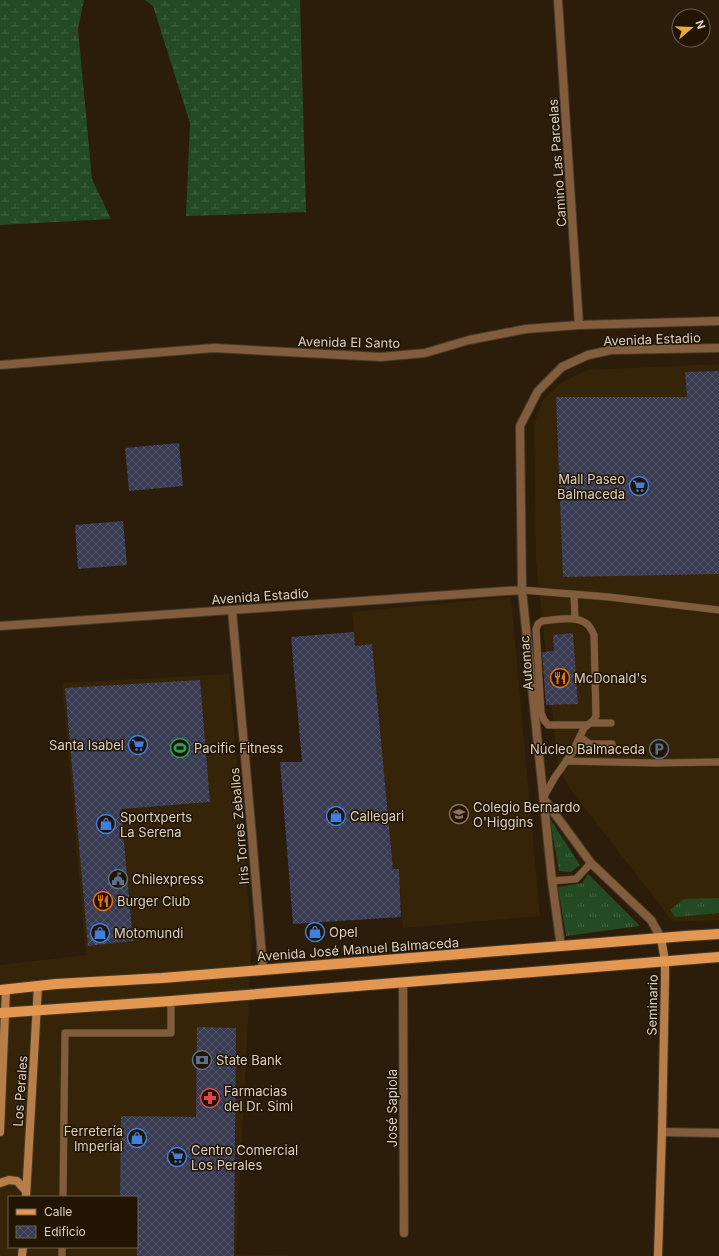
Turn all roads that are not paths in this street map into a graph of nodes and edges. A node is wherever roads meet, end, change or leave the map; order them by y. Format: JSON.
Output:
{"nodes":[{"id":1,"x":558,"y":0,"type":"edge"},
{"id":2,"x":719,"y":321,"type":"edge"},
{"id":3,"x":579,"y":325,"type":"junction"},
{"id":4,"x":719,"y":348,"type":"edge"},
{"id":5,"x":0,"y":365,"type":"edge"},
{"id":6,"x":522,"y":590,"type":"junction"},
{"id":7,"x":574,"y":595,"type":"junction"},
{"id":8,"x":232,"y":610,"type":"junction"},
{"id":9,"x":719,"y":610,"type":"edge"},
{"id":10,"x":575,"y":620,"type":"junction"},
{"id":11,"x":0,"y":626,"type":"edge"},
{"id":12,"x":611,"y":723,"type":"dead end"},
{"id":13,"x":589,"y":724,"type":"junction"},
{"id":14,"x":580,"y":737,"type":"junction"},
{"id":15,"x":612,"y":744,"type":"dead end"},
{"id":16,"x":566,"y":761,"type":"junction"},
{"id":17,"x":719,"y":762,"type":"edge"},
{"id":18,"x":544,"y":798,"type":"junction"},
{"id":19,"x":591,"y":863,"type":"junction"},
{"id":20,"x":552,"y":882,"type":"junction"},
{"id":21,"x":719,"y":934,"type":"edge"},
{"id":22,"x":661,"y":938,"type":"junction"},
{"id":23,"x":561,"y":946,"type":"junction"},
{"id":24,"x":719,"y":958,"type":"edge"},
{"id":25,"x":664,"y":961,"type":"junction"},
{"id":26,"x":263,"y":969,"type":"junction"},
{"id":27,"x":403,"y":983,"type":"junction"},
{"id":28,"x":38,"y":986,"type":"junction"},
{"id":29,"x":3,"y":989,"type":"edge"},
{"id":30,"x":171,"y":1001,"type":"junction"},
{"id":31,"x":37,"y":1010,"type":"junction"},
{"id":32,"x":3,"y":1012,"type":"edge"},
{"id":33,"x":0,"y":1132,"type":"edge"},
{"id":34,"x":662,"y":1132,"type":"junction"},
{"id":35,"x":719,"y":1133,"type":"edge"},
{"id":36,"x":0,"y":1183,"type":"edge"},
{"id":37,"x":26,"y":1194,"type":"edge"},
{"id":38,"x":63,"y":1196,"type":"edge"},
{"id":39,"x":404,"y":1233,"type":"dead end"},
{"id":40,"x":658,"y":1256,"type":"edge"}],
"edges":[{"from":1,"to":3,"type":"street","name":"Camino Las Parcelas"},
{"from":2,"to":3,"type":"street","name":"Avenida El Santo"},
{"from":3,"to":5,"type":"street","name":"Avenida El Santo"},
{"from":4,"to":6,"type":"street","name":"Avenida Estadio"},
{"from":6,"to":7,"type":"lane"},
{"from":6,"to":8,"type":"street","name":"Avenida Estadio"},
{"from":6,"to":18,"type":"street","name":"Avenida Estadio"},
{"from":7,"to":9,"type":"lane"},
{"from":7,"to":10,"type":"lane"},
{"from":8,"to":11,"type":"street","name":"Avenida Estadio"},
{"from":8,"to":26,"type":"street","name":"Iris Torres Zeballos"},
{"from":10,"to":13,"type":"lane"},
{"from":10,"to":13,"type":"lane","name":"Automac"},
{"from":12,"to":13,"type":"lane"},
{"from":13,"to":14,"type":"lane"},
{"from":14,"to":15,"type":"lane"},
{"from":14,"to":16,"type":"lane"},
{"from":16,"to":17,"type":"lane"},
{"from":16,"to":18,"type":"lane"},
{"from":18,"to":19,"type":"street","name":"Seminario"},
{"from":18,"to":20,"type":"street","name":"Avenida Estadio"},
{"from":19,"to":20,"type":"lane"},
{"from":19,"to":22,"type":"street","name":"Seminario"},
{"from":20,"to":23,"type":"street","name":"Avenida Estadio"},
{"from":21,"to":22,"type":"main road","name":"Avenida José Manuel Balmaceda"},
{"from":22,"to":23,"type":"main road","name":"Avenida José Manuel Balmaceda"},
{"from":22,"to":25,"type":"main road","name":"Seminario"},
{"from":23,"to":26,"type":"main road","name":"Avenida José Manuel Balmaceda"},
{"from":24,"to":25,"type":"main road"},
{"from":25,"to":27,"type":"main road"},
{"from":25,"to":34,"type":"main road","name":"Seminario"},
{"from":26,"to":28,"type":"main road","name":"Avenida José Manuel Balmaceda"},
{"from":27,"to":30,"type":"main road"},
{"from":27,"to":39,"type":"street","name":"José Sapiola"},
{"from":28,"to":29,"type":"main road","name":"Avenida José Manuel Balmaceda"},
{"from":28,"to":31,"type":"main road","name":"Los Perales"},
{"from":29,"to":32,"type":"main road","name":"Los Perales"},
{"from":30,"to":31,"type":"main road"},
{"from":30,"to":38,"type":"lane"},
{"from":31,"to":32,"type":"main road"},
{"from":31,"to":37,"type":"main road","name":"Los Perales"},
{"from":32,"to":33,"type":"main road","name":"Los Perales"},
{"from":34,"to":35,"type":"street"},
{"from":34,"to":40,"type":"main road","name":"Seminario"},
{"from":36,"to":37,"type":"main road"}]}
